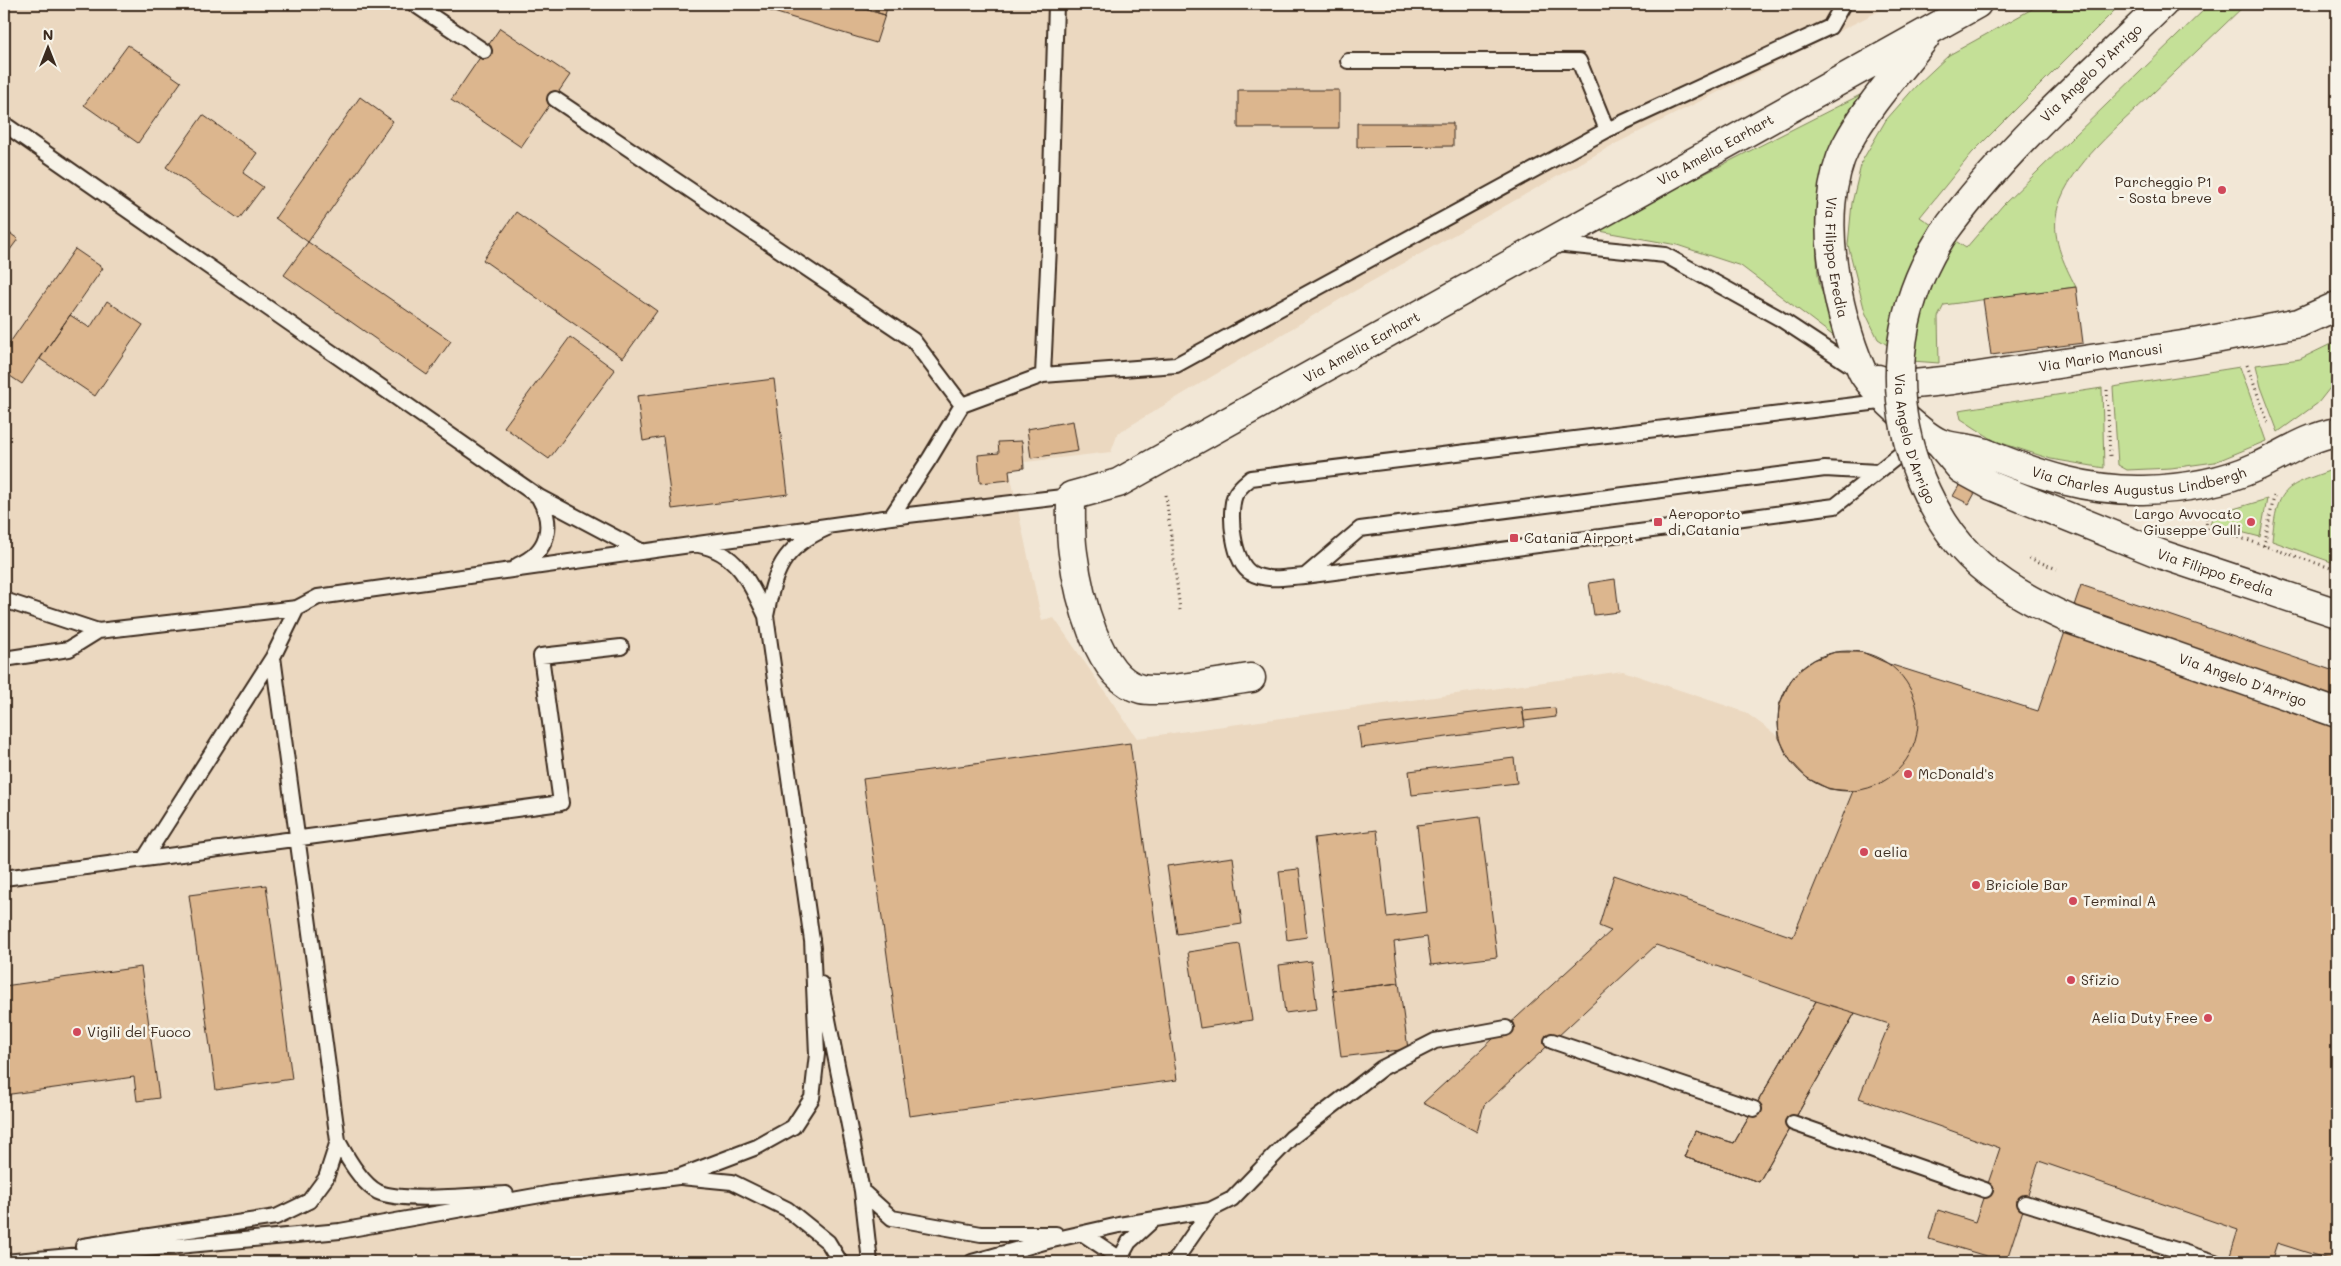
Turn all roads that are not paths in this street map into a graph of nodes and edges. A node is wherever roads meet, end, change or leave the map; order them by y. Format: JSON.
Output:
{"nodes":[{"id":1,"x":414,"y":4,"type":"edge"},
{"id":2,"x":1056,"y":4,"type":"edge"},
{"id":3,"x":1843,"y":4,"type":"edge"},
{"id":4,"x":1977,"y":4,"type":"edge"},
{"id":5,"x":2163,"y":4,"type":"edge"},
{"id":6,"x":1933,"y":27,"type":"junction"},
{"id":7,"x":484,"y":51,"type":"dead end"},
{"id":8,"x":1348,"y":61,"type":"dead end"},
{"id":9,"x":555,"y":99,"type":"dead end"},
{"id":10,"x":4,"y":124,"type":"edge"},
{"id":11,"x":1607,"y":130,"type":"junction"},
{"id":12,"x":1546,"y":244,"type":"junction"},
{"id":13,"x":2337,"y":306,"type":"edge"},
{"id":14,"x":1863,"y":373,"type":"junction"},
{"id":15,"x":1043,"y":375,"type":"junction"},
{"id":16,"x":1889,"y":401,"type":"junction"},
{"id":17,"x":962,"y":405,"type":"junction"},
{"id":18,"x":2335,"y":430,"type":"edge"},
{"id":19,"x":1935,"y":439,"type":"junction"},
{"id":20,"x":1877,"y":472,"type":"junction"},
{"id":21,"x":1071,"y":496,"type":"junction"},
{"id":22,"x":539,"y":497,"type":"junction"},
{"id":23,"x":891,"y":517,"type":"junction"},
{"id":24,"x":838,"y":524,"type":"junction"},
{"id":25,"x":688,"y":544,"type":"junction"},
{"id":26,"x":641,"y":551,"type":"junction"},
{"id":27,"x":508,"y":570,"type":"junction"},
{"id":28,"x":1304,"y":576,"type":"junction"},
{"id":29,"x":4,"y":600,"type":"edge"},
{"id":30,"x":297,"y":608,"type":"junction"},
{"id":31,"x":2337,"y":613,"type":"edge"},
{"id":32,"x":766,"y":616,"type":"junction"},
{"id":33,"x":98,"y":631,"type":"junction"},
{"id":34,"x":620,"y":648,"type":"dead end"},
{"id":35,"x":273,"y":657,"type":"junction"},
{"id":36,"x":4,"y":658,"type":"edge"},
{"id":37,"x":1251,"y":678,"type":"dead end"},
{"id":38,"x":2337,"y":713,"type":"edge"},
{"id":39,"x":298,"y":839,"type":"junction"},
{"id":40,"x":144,"y":859,"type":"junction"},
{"id":41,"x":4,"y":878,"type":"edge"},
{"id":42,"x":812,"y":939,"type":"junction"},
{"id":43,"x":1506,"y":1028,"type":"dead end"},
{"id":44,"x":1552,"y":1042,"type":"dead end"},
{"id":45,"x":1754,"y":1109,"type":"dead end"},
{"id":46,"x":1793,"y":1123,"type":"dead end"},
{"id":47,"x":338,"y":1141,"type":"junction"},
{"id":48,"x":678,"y":1177,"type":"junction"},
{"id":49,"x":1985,"y":1190,"type":"dead end"},
{"id":50,"x":862,"y":1191,"type":"junction"},
{"id":51,"x":552,"y":1193,"type":"junction"},
{"id":52,"x":2025,"y":1203,"type":"dead end"},
{"id":53,"x":1210,"y":1210,"type":"junction"},
{"id":54,"x":1154,"y":1219,"type":"junction"},
{"id":55,"x":1083,"y":1234,"type":"junction"},
{"id":56,"x":4,"y":1259,"type":"edge"},
{"id":57,"x":1121,"y":1261,"type":"edge"},
{"id":58,"x":5,"y":1262,"type":"edge"},
{"id":59,"x":840,"y":1262,"type":"edge"},
{"id":60,"x":870,"y":1262,"type":"edge"},
{"id":61,"x":972,"y":1262,"type":"edge"},
{"id":62,"x":1174,"y":1262,"type":"edge"},
{"id":63,"x":2215,"y":1262,"type":"edge"}],
"edges":[{"from":1,"to":7,"type":"lane"},
{"from":2,"to":15,"type":"lane"},
{"from":3,"to":11,"type":"lane"},
{"from":4,"to":6,"type":"street","name":"Via Filippo Eredia"},
{"from":5,"to":38,"type":"street","name":"Via Angelo D'Arrigo","bridge":true},
{"from":6,"to":12,"type":"street","name":"Via Amelia Earhart"},
{"from":6,"to":14,"type":"street","name":"Via Filippo Eredia"},
{"from":8,"to":11,"type":"lane"},
{"from":9,"to":17,"type":"lane"},
{"from":10,"to":22,"type":"lane"},
{"from":11,"to":15,"type":"lane"},
{"from":12,"to":14,"type":"lane"},
{"from":12,"to":21,"type":"street","name":"Via Amelia Earhart"},
{"from":13,"to":14,"type":"street","name":"Via Mario Mancusi"},
{"from":14,"to":16,"type":"street","name":"Via Filippo Eredia"},
{"from":15,"to":17,"type":"lane"},
{"from":16,"to":19,"type":"street","name":"Via Filippo Eredia"},
{"from":16,"to":28,"type":"lane"},
{"from":17,"to":23,"type":"lane"},
{"from":18,"to":19,"type":"street","name":"Via Charles Augustus Lindbergh"},
{"from":19,"to":20,"type":"lane"},
{"from":19,"to":31,"type":"street","name":"Via Filippo Eredia"},
{"from":20,"to":28,"type":"lane"},
{"from":20,"to":28,"type":"lane"},
{"from":21,"to":23,"type":"lane"},
{"from":21,"to":37,"type":"street"},
{"from":22,"to":26,"type":"lane"},
{"from":22,"to":27,"type":"lane"},
{"from":23,"to":24,"type":"lane"},
{"from":24,"to":25,"type":"lane"},
{"from":24,"to":32,"type":"lane"},
{"from":25,"to":26,"type":"lane"},
{"from":25,"to":32,"type":"lane"},
{"from":26,"to":27,"type":"lane"},
{"from":27,"to":30,"type":"lane"},
{"from":29,"to":33,"type":"lane"},
{"from":30,"to":33,"type":"lane"},
{"from":30,"to":35,"type":"lane"},
{"from":32,"to":42,"type":"lane"},
{"from":33,"to":36,"type":"lane"},
{"from":34,"to":39,"type":"lane"},
{"from":35,"to":39,"type":"lane"},
{"from":35,"to":40,"type":"lane"},
{"from":39,"to":40,"type":"lane"},
{"from":39,"to":47,"type":"lane"},
{"from":40,"to":41,"type":"lane"},
{"from":42,"to":48,"type":"lane"},
{"from":42,"to":50,"type":"lane"},
{"from":43,"to":53,"type":"lane"},
{"from":44,"to":45,"type":"lane"},
{"from":46,"to":49,"type":"lane"},
{"from":47,"to":51,"type":"lane"},
{"from":47,"to":56,"type":"lane"},
{"from":48,"to":51,"type":"lane"},
{"from":48,"to":59,"type":"lane"},
{"from":50,"to":55,"type":"lane"},
{"from":50,"to":60,"type":"lane"},
{"from":51,"to":58,"type":"lane"},
{"from":52,"to":63,"type":"lane"},
{"from":53,"to":54,"type":"lane"},
{"from":53,"to":62,"type":"lane"},
{"from":54,"to":55,"type":"lane"},
{"from":54,"to":57,"type":"lane"},
{"from":55,"to":57,"type":"lane"},
{"from":55,"to":61,"type":"lane"}]}
